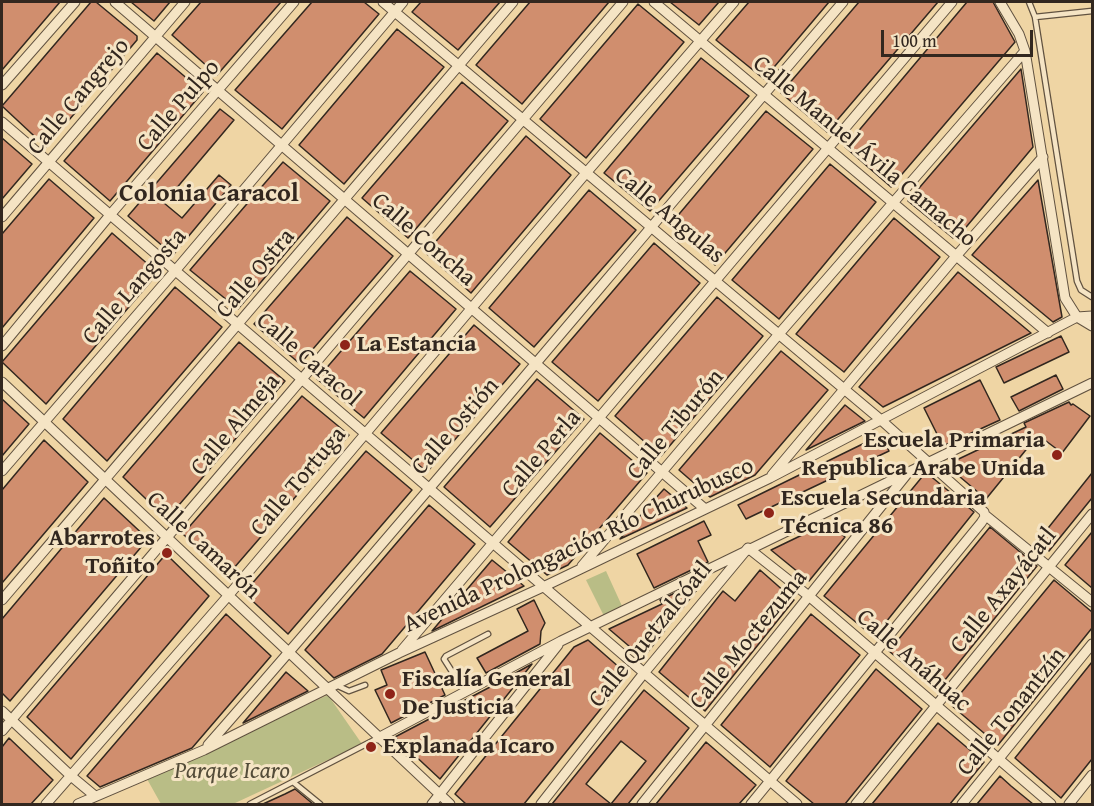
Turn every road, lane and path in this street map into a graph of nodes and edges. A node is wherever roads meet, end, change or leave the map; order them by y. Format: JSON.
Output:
{"nodes":[{"id":1,"x":75,"y":2,"type":"edge"},
{"id":2,"x":115,"y":2,"type":"edge"},
{"id":3,"x":185,"y":2,"type":"edge"},
{"id":4,"x":294,"y":2,"type":"edge"},
{"id":5,"x":383,"y":2,"type":"edge"},
{"id":6,"x":403,"y":2,"type":"edge"},
{"id":7,"x":513,"y":2,"type":"edge"},
{"id":8,"x":623,"y":2,"type":"edge"},
{"id":9,"x":654,"y":2,"type":"edge"},
{"id":10,"x":734,"y":2,"type":"edge"},
{"id":11,"x":843,"y":2,"type":"edge"},
{"id":12,"x":951,"y":2,"type":"edge"},
{"id":13,"x":1000,"y":2,"type":"edge"},
{"id":14,"x":1029,"y":2,"type":"edge"},
{"id":15,"x":395,"y":11,"type":"junction"},
{"id":16,"x":1092,"y":11,"type":"edge"},
{"id":17,"x":1035,"y":17,"type":"junction"},
{"id":18,"x":156,"y":36,"type":"junction"},
{"id":19,"x":700,"y":41,"type":"junction"},
{"id":20,"x":1025,"y":51,"type":"junction"},
{"id":21,"x":459,"y":65,"type":"junction"},
{"id":22,"x":2,"y":86,"type":"edge"},
{"id":23,"x":219,"y":91,"type":"junction"},
{"id":24,"x":764,"y":93,"type":"junction"},
{"id":25,"x":523,"y":120,"type":"junction"},
{"id":26,"x":2,"y":122,"type":"edge"},
{"id":27,"x":283,"y":144,"type":"junction"},
{"id":28,"x":829,"y":147,"type":"junction"},
{"id":29,"x":1043,"y":157,"type":"junction"},
{"id":30,"x":49,"y":163,"type":"junction"},
{"id":31,"x":586,"y":173,"type":"junction"},
{"id":32,"x":345,"y":198,"type":"junction"},
{"id":33,"x":893,"y":202,"type":"junction"},
{"id":34,"x":110,"y":215,"type":"junction"},
{"id":35,"x":2,"y":217,"type":"edge"},
{"id":36,"x":651,"y":226,"type":"junction"},
{"id":37,"x":410,"y":253,"type":"junction"},
{"id":38,"x":957,"y":255,"type":"junction"},
{"id":39,"x":175,"y":271,"type":"junction"},
{"id":40,"x":716,"y":281,"type":"junction"},
{"id":41,"x":1092,"y":297,"type":"edge"},
{"id":42,"x":472,"y":308,"type":"junction"},
{"id":43,"x":1092,"y":316,"type":"edge"},
{"id":44,"x":1077,"y":317,"type":"junction"},
{"id":45,"x":238,"y":326,"type":"junction"},
{"id":46,"x":1092,"y":326,"type":"edge"},
{"id":47,"x":1048,"y":333,"type":"junction"},
{"id":48,"x":779,"y":334,"type":"junction"},
{"id":49,"x":2,"y":346,"type":"edge"},
{"id":50,"x":537,"y":363,"type":"junction"},
{"id":51,"x":301,"y":379,"type":"junction"},
{"id":52,"x":2,"y":382,"type":"edge"},
{"id":53,"x":1092,"y":383,"type":"edge"},
{"id":54,"x":843,"y":388,"type":"junction"},
{"id":55,"x":599,"y":417,"type":"junction"},
{"id":56,"x":881,"y":420,"type":"junction"},
{"id":57,"x":43,"y":422,"type":"junction"},
{"id":58,"x":365,"y":434,"type":"junction"},
{"id":59,"x":930,"y":462,"type":"junction"},
{"id":60,"x":2,"y":471,"type":"edge"},
{"id":61,"x":663,"y":472,"type":"junction"},
{"id":62,"x":908,"y":472,"type":"junction"},
{"id":63,"x":770,"y":478,"type":"junction"},
{"id":64,"x":105,"y":480,"type":"junction"},
{"id":65,"x":428,"y":489,"type":"junction"},
{"id":66,"x":705,"y":509,"type":"junction"},
{"id":67,"x":1092,"y":514,"type":"edge"},
{"id":68,"x":983,"y":519,"type":"junction"},
{"id":69,"x":166,"y":538,"type":"junction"},
{"id":70,"x":492,"y":543,"type":"junction"},
{"id":71,"x":748,"y":548,"type":"junction"},
{"id":72,"x":1049,"y":567,"type":"junction"},
{"id":73,"x":580,"y":568,"type":"junction"},
{"id":74,"x":543,"y":587,"type":"junction"},
{"id":75,"x":228,"y":596,"type":"junction"},
{"id":76,"x":810,"y":597,"type":"junction"},
{"id":77,"x":2,"y":600,"type":"edge"},
{"id":78,"x":1092,"y":602,"type":"edge"},
{"id":79,"x":590,"y":627,"type":"junction"},
{"id":80,"x":488,"y":634,"type":"dead end"},
{"id":81,"x":561,"y":641,"type":"junction"},
{"id":82,"x":1092,"y":644,"type":"edge"},
{"id":83,"x":289,"y":653,"type":"junction"},
{"id":84,"x":399,"y":653,"type":"junction"},
{"id":85,"x":874,"y":654,"type":"junction"},
{"id":86,"x":644,"y":673,"type":"junction"},
{"id":87,"x":365,"y":685,"type":"dead end"},
{"id":88,"x":332,"y":687,"type":"junction"},
{"id":89,"x":465,"y":692,"type":"junction"},
{"id":90,"x":936,"y":706,"type":"junction"},
{"id":91,"x":2,"y":711,"type":"edge"},
{"id":92,"x":11,"y":720,"type":"junction"},
{"id":93,"x":705,"y":726,"type":"junction"},
{"id":94,"x":2,"y":731,"type":"edge"},
{"id":95,"x":378,"y":738,"type":"junction"},
{"id":96,"x":204,"y":750,"type":"junction"},
{"id":97,"x":998,"y":760,"type":"junction"},
{"id":98,"x":1092,"y":775,"type":"edge"},
{"id":99,"x":71,"y":776,"type":"junction"},
{"id":100,"x":770,"y":781,"type":"junction"},
{"id":101,"x":293,"y":782,"type":"junction"},
{"id":102,"x":440,"y":794,"type":"junction"},
{"id":103,"x":95,"y":796,"type":"junction"},
{"id":104,"x":46,"y":804,"type":"edge"},
{"id":105,"x":78,"y":804,"type":"edge"},
{"id":106,"x":250,"y":804,"type":"edge"},
{"id":107,"x":320,"y":804,"type":"edge"},
{"id":108,"x":432,"y":804,"type":"edge"},
{"id":109,"x":450,"y":804,"type":"edge"},
{"id":110,"x":541,"y":804,"type":"edge"},
{"id":111,"x":642,"y":804,"type":"edge"},
{"id":112,"x":751,"y":804,"type":"edge"},
{"id":113,"x":797,"y":804,"type":"edge"},
{"id":114,"x":855,"y":804,"type":"edge"},
{"id":115,"x":962,"y":804,"type":"edge"},
{"id":116,"x":1051,"y":804,"type":"edge"},
{"id":117,"x":1069,"y":804,"type":"edge"}],
"edges":[{"from":1,"to":22,"type":"street"},
{"from":2,"to":18,"type":"street","name":"Calle Concha"},
{"from":3,"to":18,"type":"street","name":"Calle Cangrejo"},
{"from":4,"to":23,"type":"street","name":"Calle Pulpo"},
{"from":5,"to":15,"type":"street","name":"Calle Angulas"},
{"from":6,"to":15,"type":"street","name":"Calle Langosta"},
{"from":7,"to":21,"type":"street","name":"Calle Ostra"},
{"from":8,"to":25,"type":"street","name":"Calle Almeja"},
{"from":9,"to":19,"type":"street","name":"Calle Manuel Ávila Camacho"},
{"from":10,"to":19,"type":"street","name":"Calle Tortuga"},
{"from":11,"to":24,"type":"street","name":"Calle Ostión"},
{"from":12,"to":28,"type":"street","name":"Calle Perla"},
{"from":13,"to":20,"type":"street"},
{"from":14,"to":17,"type":"lane"},
{"from":15,"to":21,"type":"street","name":"Calle Angulas"},
{"from":15,"to":27,"type":"street","name":"Calle Langosta"},
{"from":16,"to":17,"type":"lane"},
{"from":17,"to":41,"type":"lane"},
{"from":18,"to":23,"type":"street","name":"Calle Concha"},
{"from":18,"to":30,"type":"street","name":"Calle Cangrejo"},
{"from":19,"to":24,"type":"street","name":"Calle Manuel Ávila Camacho"},
{"from":19,"to":31,"type":"street","name":"Calle Tortuga"},
{"from":20,"to":29,"type":"street"},
{"from":20,"to":33,"type":"street","name":"Calle Tiburón"},
{"from":21,"to":25,"type":"street","name":"Calle Angulas"},
{"from":21,"to":32,"type":"street","name":"Calle Ostra"},
{"from":23,"to":27,"type":"street","name":"Calle Concha"},
{"from":23,"to":34,"type":"street","name":"Calle Pulpo"},
{"from":24,"to":28,"type":"street","name":"Calle Manuel Ávila Camacho"},
{"from":24,"to":36,"type":"street","name":"Calle Ostión"},
{"from":25,"to":31,"type":"street","name":"Calle Angulas"},
{"from":25,"to":37,"type":"street","name":"Calle Almeja"},
{"from":26,"to":30,"type":"street","name":"Calle Caracol"},
{"from":27,"to":32,"type":"street","name":"Calle Concha"},
{"from":27,"to":39,"type":"street","name":"Calle Langosta"},
{"from":28,"to":33,"type":"street","name":"Calle Manuel Ávila Camacho"},
{"from":28,"to":40,"type":"street","name":"Calle Perla"},
{"from":29,"to":38,"type":"street"},
{"from":29,"to":44,"type":"street"},
{"from":30,"to":34,"type":"street","name":"Calle Caracol"},
{"from":30,"to":35,"type":"street","name":"Calle Cangrejo"},
{"from":31,"to":36,"type":"street","name":"Calle Angulas"},
{"from":31,"to":42,"type":"street","name":"Calle Tortuga"},
{"from":32,"to":37,"type":"street","name":"Calle Concha"},
{"from":32,"to":45,"type":"street","name":"Calle Ostra"},
{"from":33,"to":38,"type":"street","name":"Calle Manuel Ávila Camacho"},
{"from":33,"to":48,"type":"street","name":"Calle Tiburón"},
{"from":34,"to":39,"type":"street","name":"Calle Caracol"},
{"from":34,"to":49,"type":"street","name":"Calle Pulpo"},
{"from":36,"to":40,"type":"street","name":"Calle Angulas"},
{"from":36,"to":50,"type":"street","name":"Calle Ostión"},
{"from":37,"to":42,"type":"street","name":"Calle Concha"},
{"from":37,"to":51,"type":"street","name":"Calle Almeja"},
{"from":38,"to":47,"type":"street","name":"Calle Manuel Ávila Camacho"},
{"from":38,"to":54,"type":"street"},
{"from":39,"to":45,"type":"street","name":"Calle Caracol"},
{"from":39,"to":57,"type":"street","name":"Calle Langosta"},
{"from":40,"to":48,"type":"street","name":"Calle Angulas"},
{"from":40,"to":55,"type":"street","name":"Calle Perla"},
{"from":42,"to":50,"type":"street","name":"Calle Concha"},
{"from":42,"to":58,"type":"street","name":"Calle Tortuga"},
{"from":43,"to":44,"type":"street","name":"Avenida Prolongación Río Churubusco"},
{"from":44,"to":46,"type":"street"},
{"from":44,"to":47,"type":"street","name":"Avenida Prolongación Río Churubusco"},
{"from":45,"to":51,"type":"street","name":"Calle Caracol"},
{"from":45,"to":64,"type":"street","name":"Calle Ostra"},
{"from":47,"to":56,"type":"street","name":"Avenida Prolongación Río Churubusco"},
{"from":48,"to":54,"type":"street","name":"Calle Angulas"},
{"from":48,"to":61,"type":"street","name":"Calle Tiburón"},
{"from":50,"to":55,"type":"street","name":"Calle Concha"},
{"from":50,"to":65,"type":"street","name":"Calle Ostión"},
{"from":51,"to":58,"type":"street","name":"Calle Caracol"},
{"from":51,"to":69,"type":"street","name":"Calle Almeja"},
{"from":52,"to":57,"type":"street","name":"Calle Camarón"},
{"from":53,"to":59,"type":"street"},
{"from":54,"to":56,"type":"street","name":"Calle Angulas"},
{"from":54,"to":63,"type":"street"},
{"from":55,"to":61,"type":"street","name":"Calle Concha"},
{"from":55,"to":70,"type":"street","name":"Calle Perla"},
{"from":56,"to":59,"type":"street","name":"Calle Angulas"},
{"from":56,"to":63,"type":"street","name":"Avenida Prolongación Río Churubusco"},
{"from":57,"to":60,"type":"street","name":"Calle Langosta"},
{"from":57,"to":64,"type":"street","name":"Calle Camarón"},
{"from":58,"to":65,"type":"street","name":"Calle Caracol"},
{"from":58,"to":75,"type":"street","name":"Calle Tortuga"},
{"from":59,"to":62,"type":"street"},
{"from":59,"to":68,"type":"street","name":"Calle Angulas"},
{"from":61,"to":66,"type":"street","name":"Calle Concha"},
{"from":61,"to":73,"type":"street","name":"Calle Tiburón"},
{"from":62,"to":71,"type":"street"},
{"from":62,"to":76,"type":"street","name":"Calle Moctezuma"},
{"from":63,"to":66,"type":"street","name":"Avenida Prolongación Río Churubusco"},
{"from":64,"to":69,"type":"street","name":"Calle Camarón"},
{"from":64,"to":77,"type":"street","name":"Calle Ostra"},
{"from":65,"to":70,"type":"street","name":"Calle Caracol"},
{"from":65,"to":83,"type":"street","name":"Calle Ostión"},
{"from":66,"to":73,"type":"street","name":"Avenida Prolongación Río Churubusco"},
{"from":67,"to":72,"type":"street","name":"Calle Axayácatl"},
{"from":68,"to":72,"type":"street","name":"Calle Angulas"},
{"from":68,"to":85,"type":"street"},
{"from":69,"to":75,"type":"street","name":"Calle Camarón"},
{"from":69,"to":92,"type":"street","name":"Calle Almeja"},
{"from":70,"to":74,"type":"street","name":"Calle Caracol"},
{"from":70,"to":84,"type":"street","name":"Calle Perla"},
{"from":71,"to":76,"type":"street","name":"Calle Anáhuac"},
{"from":71,"to":79,"type":"street"},
{"from":71,"to":86,"type":"street","name":"Calle Quetzalcóatl"},
{"from":72,"to":78,"type":"street","name":"Calle Angulas"},
{"from":72,"to":90,"type":"street","name":"Calle Axayácatl"},
{"from":73,"to":74,"type":"street","name":"Avenida Prolongación Río Churubusco"},
{"from":74,"to":79,"type":"street","name":"Calle Caracol"},
{"from":74,"to":84,"type":"street","name":"Avenida Prolongación Río Churubusco"},
{"from":75,"to":83,"type":"street","name":"Calle Camarón"},
{"from":75,"to":99,"type":"street","name":"Calle Tortuga"},
{"from":76,"to":85,"type":"street","name":"Calle Anáhuac"},
{"from":76,"to":93,"type":"street","name":"Calle Moctezuma"},
{"from":79,"to":81,"type":"street"},
{"from":79,"to":86,"type":"street","name":"Calle Caracol"},
{"from":80,"to":89,"type":"lane"},
{"from":81,"to":89,"type":"street"},
{"from":81,"to":102,"type":"street"},
{"from":82,"to":97,"type":"street","name":"Calle Tonantzín"},
{"from":83,"to":88,"type":"street","name":"Calle Camarón"},
{"from":83,"to":96,"type":"street","name":"Calle Ostión"},
{"from":84,"to":88,"type":"street","name":"Avenida Prolongación Río Churubusco"},
{"from":85,"to":90,"type":"street","name":"Calle Anáhuac"},
{"from":85,"to":100,"type":"street"},
{"from":86,"to":93,"type":"street","name":"Calle Caracol"},
{"from":86,"to":110,"type":"street","name":"Calle Quetzalcóatl"},
{"from":87,"to":88,"type":"lane"},
{"from":88,"to":95,"type":"street","name":"Calle Camarón"},
{"from":88,"to":96,"type":"street","name":"Avenida Prolongación Río Churubusco"},
{"from":89,"to":95,"type":"street"},
{"from":90,"to":97,"type":"street","name":"Calle Anáhuac"},
{"from":90,"to":114,"type":"street","name":"Calle Axayácatl"},
{"from":91,"to":92,"type":"street"},
{"from":92,"to":94,"type":"street","name":"Calle Almeja"},
{"from":92,"to":99,"type":"street"},
{"from":93,"to":100,"type":"street","name":"Calle Caracol"},
{"from":93,"to":111,"type":"street","name":"Calle Moctezuma"},
{"from":95,"to":101,"type":"lane"},
{"from":95,"to":102,"type":"street","name":"Calle Camarón"},
{"from":96,"to":103,"type":"street","name":"Avenida Prolongación Río Churubusco"},
{"from":97,"to":115,"type":"street","name":"Calle Tonantzín"},
{"from":97,"to":116,"type":"street","name":"Calle Anáhuac"},
{"from":98,"to":117,"type":"street"},
{"from":99,"to":103,"type":"street"},
{"from":99,"to":104,"type":"street","name":"Calle Tortuga"},
{"from":100,"to":112,"type":"street"},
{"from":100,"to":113,"type":"street","name":"Calle Caracol"},
{"from":101,"to":106,"type":"lane"},
{"from":101,"to":107,"type":"lane"},
{"from":102,"to":108,"type":"street"},
{"from":102,"to":109,"type":"street","name":"Calle Camarón"},
{"from":103,"to":105,"type":"street","name":"Avenida Prolongación Río Churubusco"}]}
